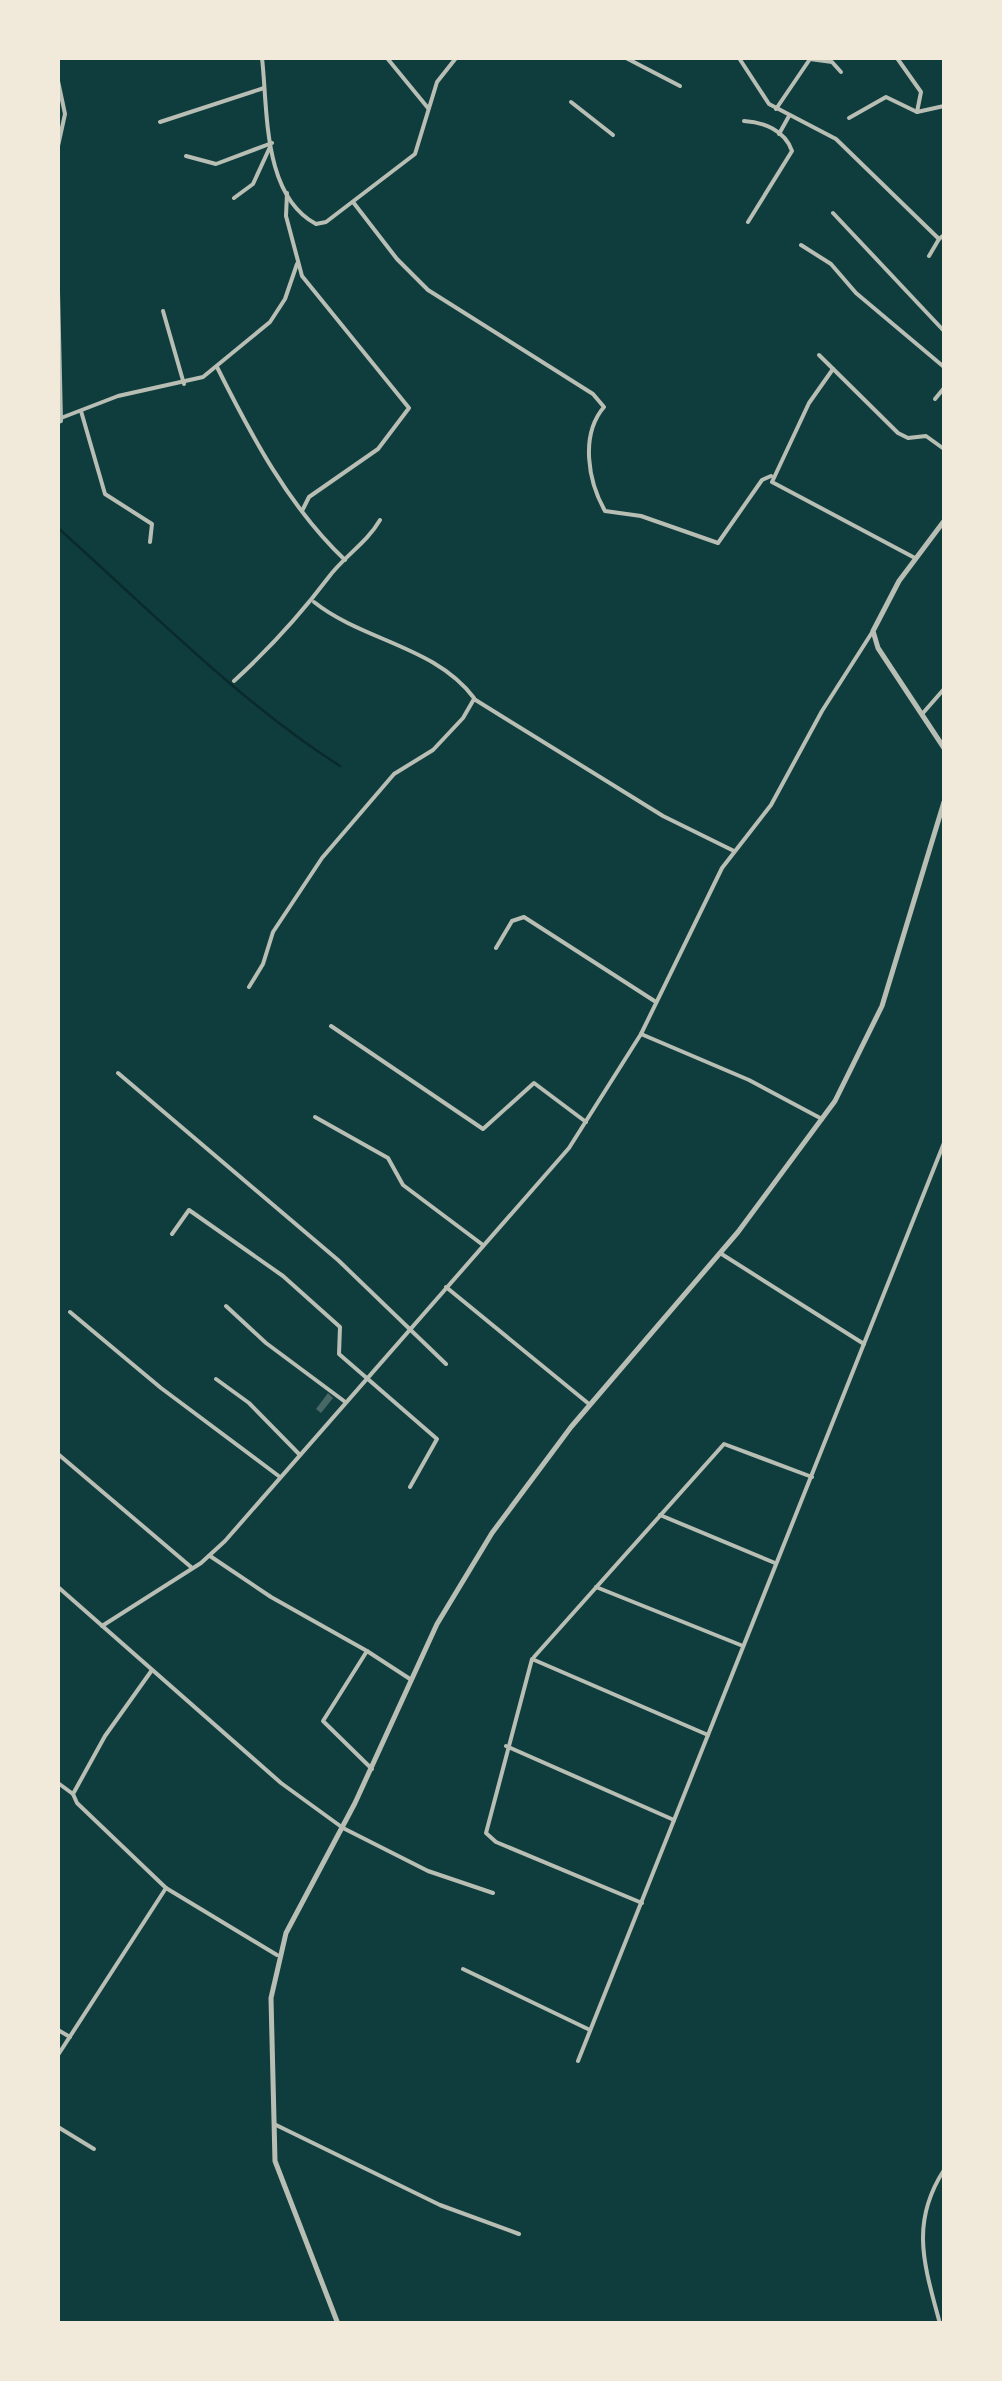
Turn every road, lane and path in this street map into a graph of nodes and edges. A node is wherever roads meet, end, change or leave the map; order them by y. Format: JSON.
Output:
{"nodes":[{"id":1,"x":262,"y":58,"type":"edge"},
{"id":2,"x":387,"y":58,"type":"edge"},
{"id":3,"x":456,"y":58,"type":"edge"},
{"id":4,"x":626,"y":58,"type":"edge"},
{"id":5,"x":739,"y":58,"type":"edge"},
{"id":6,"x":897,"y":58,"type":"edge"},
{"id":7,"x":842,"y":72,"type":"dead end"},
{"id":8,"x":58,"y":82,"type":"edge"},
{"id":9,"x":680,"y":86,"type":"dead end"},
{"id":10,"x":264,"y":88,"type":"junction"},
{"id":11,"x":571,"y":102,"type":"dead end"},
{"id":12,"x":944,"y":106,"type":"edge"},
{"id":13,"x":776,"y":109,"type":"junction"},
{"id":14,"x":430,"y":110,"type":"junction"},
{"id":15,"x":917,"y":112,"type":"junction"},
{"id":16,"x":789,"y":116,"type":"junction"},
{"id":17,"x":849,"y":118,"type":"dead end"},
{"id":18,"x":744,"y":120,"type":"dead end"},
{"id":19,"x":160,"y":122,"type":"dead end"},
{"id":20,"x":779,"y":134,"type":"junction"},
{"id":21,"x":613,"y":135,"type":"dead end"},
{"id":22,"x":272,"y":143,"type":"junction"},
{"id":23,"x":58,"y":146,"type":"edge"},
{"id":24,"x":186,"y":156,"type":"dead end"},
{"id":25,"x":286,"y":193,"type":"junction"},
{"id":26,"x":234,"y":198,"type":"dead end"},
{"id":27,"x":353,"y":202,"type":"junction"},
{"id":28,"x":833,"y":213,"type":"dead end"},
{"id":29,"x":748,"y":222,"type":"dead end"},
{"id":30,"x":942,"y":237,"type":"edge"},
{"id":31,"x":802,"y":245,"type":"dead end"},
{"id":32,"x":929,"y":256,"type":"dead end"},
{"id":33,"x":298,"y":263,"type":"junction"},
{"id":34,"x":58,"y":291,"type":"edge"},
{"id":35,"x":163,"y":311,"type":"dead end"},
{"id":36,"x":944,"y":331,"type":"edge"},
{"id":37,"x":59,"y":351,"type":"edge"},
{"id":38,"x":819,"y":355,"type":"dead end"},
{"id":39,"x":216,"y":367,"type":"junction"},
{"id":40,"x":944,"y":368,"type":"edge"},
{"id":41,"x":833,"y":369,"type":"junction"},
{"id":42,"x":184,"y":384,"type":"junction"},
{"id":43,"x":944,"y":388,"type":"edge"},
{"id":44,"x":934,"y":399,"type":"dead end"},
{"id":45,"x":81,"y":411,"type":"junction"},
{"id":46,"x":60,"y":420,"type":"edge"},
{"id":47,"x":944,"y":449,"type":"edge"},
{"id":48,"x":771,"y":476,"type":"junction"},
{"id":49,"x":303,"y":509,"type":"junction"},
{"id":50,"x":380,"y":520,"type":"dead end"},
{"id":51,"x":944,"y":521,"type":"edge"},
{"id":52,"x":150,"y":542,"type":"dead end"},
{"id":53,"x":915,"y":558,"type":"junction"},
{"id":54,"x":344,"y":560,"type":"junction"},
{"id":55,"x":314,"y":602,"type":"junction"},
{"id":56,"x":873,"y":631,"type":"junction"},
{"id":57,"x":234,"y":681,"type":"dead end"},
{"id":58,"x":944,"y":688,"type":"edge"},
{"id":59,"x":474,"y":698,"type":"junction"},
{"id":60,"x":923,"y":713,"type":"junction"},
{"id":61,"x":944,"y":748,"type":"edge"},
{"id":62,"x":944,"y":802,"type":"edge"},
{"id":63,"x":734,"y":851,"type":"junction"},
{"id":64,"x":496,"y":948,"type":"dead end"},
{"id":65,"x":249,"y":986,"type":"dead end"},
{"id":66,"x":656,"y":1002,"type":"junction"},
{"id":67,"x":330,"y":1026,"type":"dead end"},
{"id":68,"x":641,"y":1034,"type":"junction"},
{"id":69,"x":118,"y":1072,"type":"dead end"},
{"id":70,"x":316,"y":1117,"type":"dead end"},
{"id":71,"x":822,"y":1119,"type":"junction"},
{"id":72,"x":586,"y":1122,"type":"junction"},
{"id":73,"x":944,"y":1143,"type":"edge"},
{"id":74,"x":172,"y":1234,"type":"dead end"},
{"id":75,"x":483,"y":1245,"type":"junction"},
{"id":76,"x":720,"y":1253,"type":"junction"},
{"id":77,"x":446,"y":1287,"type":"junction"},
{"id":78,"x":226,"y":1306,"type":"dead end"},
{"id":79,"x":70,"y":1312,"type":"dead end"},
{"id":80,"x":409,"y":1329,"type":"junction"},
{"id":81,"x":864,"y":1344,"type":"junction"},
{"id":82,"x":446,"y":1364,"type":"dead end"},
{"id":83,"x":366,"y":1378,"type":"junction"},
{"id":84,"x":216,"y":1379,"type":"dead end"},
{"id":85,"x":344,"y":1401,"type":"junction"},
{"id":86,"x":590,"y":1404,"type":"junction"},
{"id":87,"x":58,"y":1454,"type":"edge"},
{"id":88,"x":299,"y":1454,"type":"junction"},
{"id":89,"x":280,"y":1477,"type":"junction"},
{"id":90,"x":812,"y":1477,"type":"junction"},
{"id":91,"x":410,"y":1487,"type":"dead end"},
{"id":92,"x":660,"y":1516,"type":"junction"},
{"id":93,"x":210,"y":1556,"type":"junction"},
{"id":94,"x":776,"y":1564,"type":"junction"},
{"id":95,"x":193,"y":1568,"type":"junction"},
{"id":96,"x":58,"y":1586,"type":"edge"},
{"id":97,"x":596,"y":1587,"type":"junction"},
{"id":98,"x":102,"y":1626,"type":"junction"},
{"id":99,"x":743,"y":1646,"type":"junction"},
{"id":100,"x":366,"y":1651,"type":"junction"},
{"id":101,"x":532,"y":1658,"type":"junction"},
{"id":102,"x":152,"y":1670,"type":"junction"},
{"id":103,"x":410,"y":1679,"type":"junction"},
{"id":104,"x":708,"y":1735,"type":"junction"},
{"id":105,"x":506,"y":1746,"type":"junction"},
{"id":106,"x":372,"y":1769,"type":"junction"},
{"id":107,"x":58,"y":1782,"type":"edge"},
{"id":108,"x":73,"y":1794,"type":"junction"},
{"id":109,"x":674,"y":1820,"type":"junction"},
{"id":110,"x":343,"y":1828,"type":"junction"},
{"id":111,"x":166,"y":1888,"type":"junction"},
{"id":112,"x":493,"y":1893,"type":"dead end"},
{"id":113,"x":644,"y":1904,"type":"junction"},
{"id":114,"x":278,"y":1955,"type":"junction"},
{"id":115,"x":463,"y":1969,"type":"dead end"},
{"id":116,"x":58,"y":2030,"type":"edge"},
{"id":117,"x":590,"y":2030,"type":"junction"},
{"id":118,"x":70,"y":2037,"type":"junction"},
{"id":119,"x":58,"y":2055,"type":"edge"},
{"id":120,"x":578,"y":2061,"type":"dead end"},
{"id":121,"x":274,"y":2124,"type":"junction"},
{"id":122,"x":58,"y":2127,"type":"edge"},
{"id":123,"x":94,"y":2149,"type":"dead end"},
{"id":124,"x":944,"y":2170,"type":"edge"},
{"id":125,"x":519,"y":2234,"type":"dead end"},
{"id":126,"x":338,"y":2324,"type":"edge"},
{"id":127,"x":940,"y":2324,"type":"edge"}],
"edges":[{"from":1,"to":10,"type":"street"},
{"from":2,"to":14,"type":"street"},
{"from":3,"to":14,"type":"street"},
{"from":4,"to":9,"type":"street"},
{"from":5,"to":13,"type":"street"},
{"from":6,"to":15,"type":"street"},
{"from":7,"to":13,"type":"street"},
{"from":8,"to":23,"type":"street"},
{"from":10,"to":19,"type":"street"},
{"from":10,"to":22,"type":"street"},
{"from":11,"to":21,"type":"street"},
{"from":12,"to":15,"type":"street"},
{"from":13,"to":16,"type":"street"},
{"from":14,"to":27,"type":"street"},
{"from":15,"to":17,"type":"street"},
{"from":16,"to":20,"type":"street"},
{"from":16,"to":30,"type":"street"},
{"from":18,"to":20,"type":"street"},
{"from":20,"to":29,"type":"street"},
{"from":22,"to":24,"type":"street"},
{"from":22,"to":25,"type":"street"},
{"from":22,"to":26,"type":"street"},
{"from":25,"to":27,"type":"street"},
{"from":25,"to":33,"type":"street"},
{"from":27,"to":48,"type":"street"},
{"from":28,"to":36,"type":"street"},
{"from":30,"to":32,"type":"street"},
{"from":31,"to":40,"type":"street"},
{"from":33,"to":39,"type":"street"},
{"from":33,"to":49,"type":"street"},
{"from":34,"to":37,"type":"street"},
{"from":35,"to":42,"type":"street"},
{"from":37,"to":46,"type":"street"},
{"from":38,"to":41,"type":"street"},
{"from":39,"to":42,"type":"street"},
{"from":39,"to":49,"type":"street"},
{"from":41,"to":47,"type":"street"},
{"from":41,"to":48,"type":"street"},
{"from":42,"to":45,"type":"street"},
{"from":43,"to":44,"type":"street"},
{"from":45,"to":46,"type":"street"},
{"from":45,"to":52,"type":"street"},
{"from":48,"to":53,"type":"street"},
{"from":49,"to":54,"type":"street"},
{"from":50,"to":54,"type":"street"},
{"from":51,"to":53,"type":"street"},
{"from":53,"to":56,"type":"street"},
{"from":54,"to":55,"type":"street"},
{"from":55,"to":57,"type":"street"},
{"from":55,"to":59,"type":"street"},
{"from":56,"to":60,"type":"street"},
{"from":56,"to":63,"type":"street"},
{"from":58,"to":60,"type":"street"},
{"from":59,"to":63,"type":"street"},
{"from":59,"to":65,"type":"street"},
{"from":60,"to":61,"type":"street"},
{"from":62,"to":71,"type":"street"},
{"from":63,"to":66,"type":"street"},
{"from":64,"to":66,"type":"street"},
{"from":66,"to":68,"type":"street"},
{"from":67,"to":72,"type":"street"},
{"from":68,"to":71,"type":"street"},
{"from":68,"to":72,"type":"street"},
{"from":69,"to":80,"type":"street"},
{"from":70,"to":75,"type":"street"},
{"from":71,"to":76,"type":"street"},
{"from":72,"to":75,"type":"street"},
{"from":73,"to":81,"type":"street"},
{"from":74,"to":83,"type":"street"},
{"from":75,"to":77,"type":"street"},
{"from":76,"to":81,"type":"street"},
{"from":76,"to":86,"type":"street"},
{"from":77,"to":80,"type":"street"},
{"from":77,"to":86,"type":"street"},
{"from":78,"to":85,"type":"street"},
{"from":79,"to":89,"type":"street"},
{"from":80,"to":82,"type":"street"},
{"from":80,"to":83,"type":"street"},
{"from":81,"to":90,"type":"street"},
{"from":83,"to":85,"type":"street"},
{"from":83,"to":91,"type":"street"},
{"from":84,"to":88,"type":"street"},
{"from":85,"to":88,"type":"street"},
{"from":86,"to":103,"type":"street"},
{"from":87,"to":95,"type":"street"},
{"from":88,"to":89,"type":"street"},
{"from":89,"to":93,"type":"street"},
{"from":90,"to":92,"type":"street"},
{"from":90,"to":94,"type":"street"},
{"from":92,"to":94,"type":"street"},
{"from":92,"to":97,"type":"street"},
{"from":93,"to":95,"type":"street"},
{"from":93,"to":100,"type":"street"},
{"from":94,"to":99,"type":"street"},
{"from":95,"to":98,"type":"street"},
{"from":96,"to":98,"type":"street"},
{"from":97,"to":99,"type":"street"},
{"from":97,"to":101,"type":"street"},
{"from":98,"to":102,"type":"street"},
{"from":99,"to":104,"type":"street"},
{"from":100,"to":103,"type":"street"},
{"from":100,"to":106,"type":"street"},
{"from":101,"to":104,"type":"street"},
{"from":101,"to":105,"type":"street"},
{"from":102,"to":108,"type":"street"},
{"from":102,"to":110,"type":"street"},
{"from":103,"to":106,"type":"street"},
{"from":104,"to":109,"type":"street"},
{"from":105,"to":109,"type":"street"},
{"from":105,"to":113,"type":"street"},
{"from":106,"to":110,"type":"street"},
{"from":107,"to":108,"type":"street"},
{"from":108,"to":111,"type":"street"},
{"from":109,"to":113,"type":"street"},
{"from":110,"to":112,"type":"street"},
{"from":110,"to":114,"type":"street"},
{"from":111,"to":114,"type":"street"},
{"from":111,"to":118,"type":"street"},
{"from":113,"to":117,"type":"street"},
{"from":114,"to":121,"type":"street"},
{"from":115,"to":117,"type":"street"},
{"from":116,"to":118,"type":"street"},
{"from":117,"to":120,"type":"street"},
{"from":118,"to":119,"type":"street"},
{"from":121,"to":125,"type":"street"},
{"from":121,"to":126,"type":"street"},
{"from":122,"to":123,"type":"street"},
{"from":124,"to":127,"type":"street"}]}
